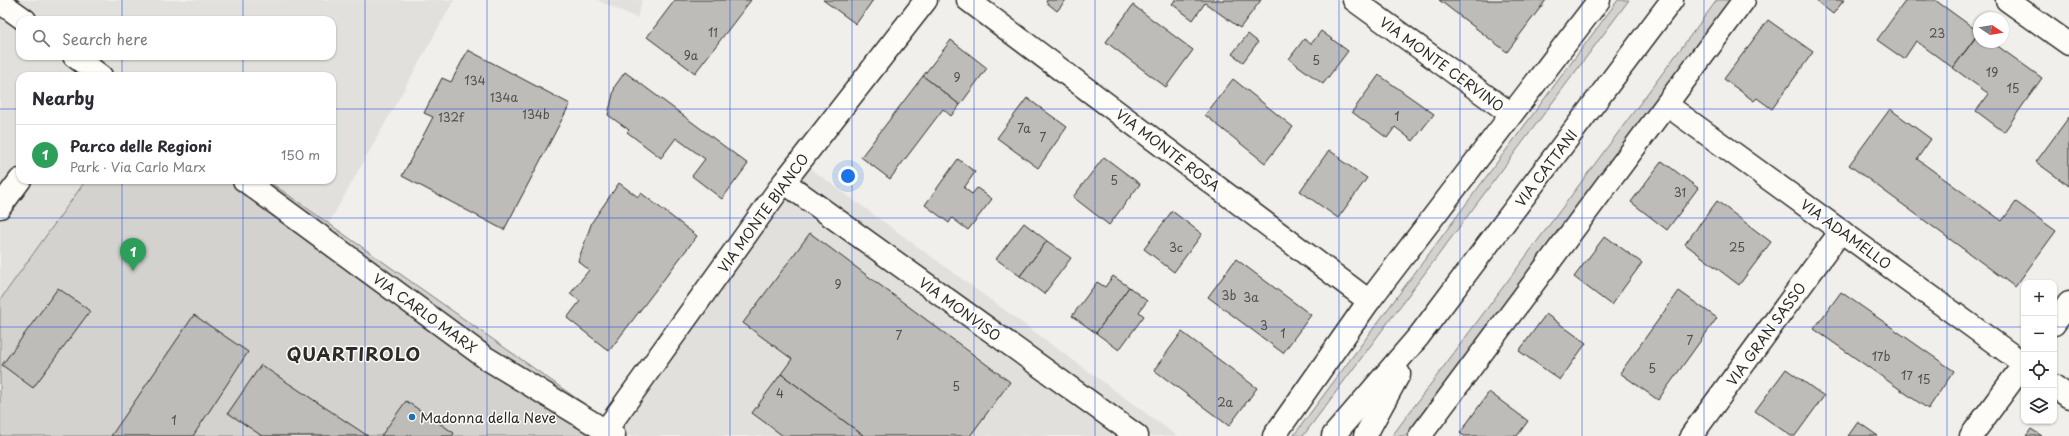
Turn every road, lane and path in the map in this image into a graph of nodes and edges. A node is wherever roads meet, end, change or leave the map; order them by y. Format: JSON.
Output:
{"nodes":[{"id":1,"x":926,"y":0,"type":"edge"},
{"id":2,"x":968,"y":0,"type":"edge"},
{"id":3,"x":1354,"y":0,"type":"edge"},
{"id":4,"x":1599,"y":0,"type":"edge"},
{"id":5,"x":1672,"y":0,"type":"edge"},
{"id":6,"x":1744,"y":0,"type":"edge"},
{"id":7,"x":2007,"y":0,"type":"edge"},
{"id":8,"x":0,"y":2,"type":"edge"},
{"id":9,"x":19,"y":16,"type":"edge"},
{"id":10,"x":2069,"y":44,"type":"edge"},
{"id":11,"x":79,"y":60,"type":"edge"},
{"id":12,"x":94,"y":72,"type":"edge"},
{"id":13,"x":1667,"y":105,"type":"junction"},
{"id":14,"x":1511,"y":114,"type":"junction"},
{"id":15,"x":784,"y":182,"type":"junction"},
{"id":16,"x":17,"y":184,"type":"edge"},
{"id":17,"x":249,"y":184,"type":"edge"},
{"id":18,"x":0,"y":207,"type":"edge"},
{"id":19,"x":1842,"y":231,"type":"junction"},
{"id":20,"x":1369,"y":301,"type":"junction"},
{"id":21,"x":2069,"y":303,"type":"edge"},
{"id":22,"x":2057,"y":320,"type":"edge"},
{"id":23,"x":1419,"y":336,"type":"junction"},
{"id":24,"x":2021,"y":362,"type":"edge"},
{"id":25,"x":2021,"y":368,"type":"edge"},
{"id":26,"x":2057,"y":388,"type":"edge"},
{"id":27,"x":2069,"y":397,"type":"edge"},
{"id":28,"x":610,"y":433,"type":"edge"},
{"id":29,"x":1137,"y":436,"type":"edge"},
{"id":30,"x":1274,"y":436,"type":"edge"},
{"id":31,"x":1333,"y":436,"type":"edge"},
{"id":32,"x":1365,"y":436,"type":"edge"},
{"id":33,"x":1420,"y":436,"type":"edge"},
{"id":34,"x":1691,"y":436,"type":"edge"},
{"id":35,"x":1971,"y":436,"type":"edge"}],
"edges":[{"from":1,"to":15,"type":"street","name":"VIA MONTE BIANCO"},
{"from":2,"to":20,"type":"street","name":"VIA MONTE ROSA"},
{"from":3,"to":14,"type":"street","name":"VIA MONTE CERVINO"},
{"from":4,"to":14,"type":"street"},
{"from":5,"to":23,"type":"street","name":"VIA CATTANI"},
{"from":6,"to":13,"type":"street"},
{"from":7,"to":10,"type":"street"},
{"from":8,"to":9,"type":"street"},
{"from":11,"to":12,"type":"street"},
{"from":13,"to":19,"type":"street","name":"VIA ADAMELLO"},
{"from":13,"to":33,"type":"street"},
{"from":14,"to":20,"type":"street"},
{"from":15,"to":28,"type":"street","name":"VIA MONTE BIANCO"},
{"from":15,"to":29,"type":"street","name":"VIA MONVISO"},
{"from":16,"to":18,"type":"street"},
{"from":17,"to":28,"type":"street","name":"VIA CARLO MARX"},
{"from":19,"to":24,"type":"street","name":"VIA ADAMELLO"},
{"from":19,"to":34,"type":"street","name":"VIA GRAN SASSO"},
{"from":20,"to":30,"type":"street"},
{"from":21,"to":22,"type":"street"},
{"from":23,"to":31,"type":"street","name":"VIA CATTANI"},
{"from":23,"to":32,"type":"street","name":"VIA CATTANI"},
{"from":25,"to":35,"type":"street"},
{"from":26,"to":27,"type":"street"}]}
